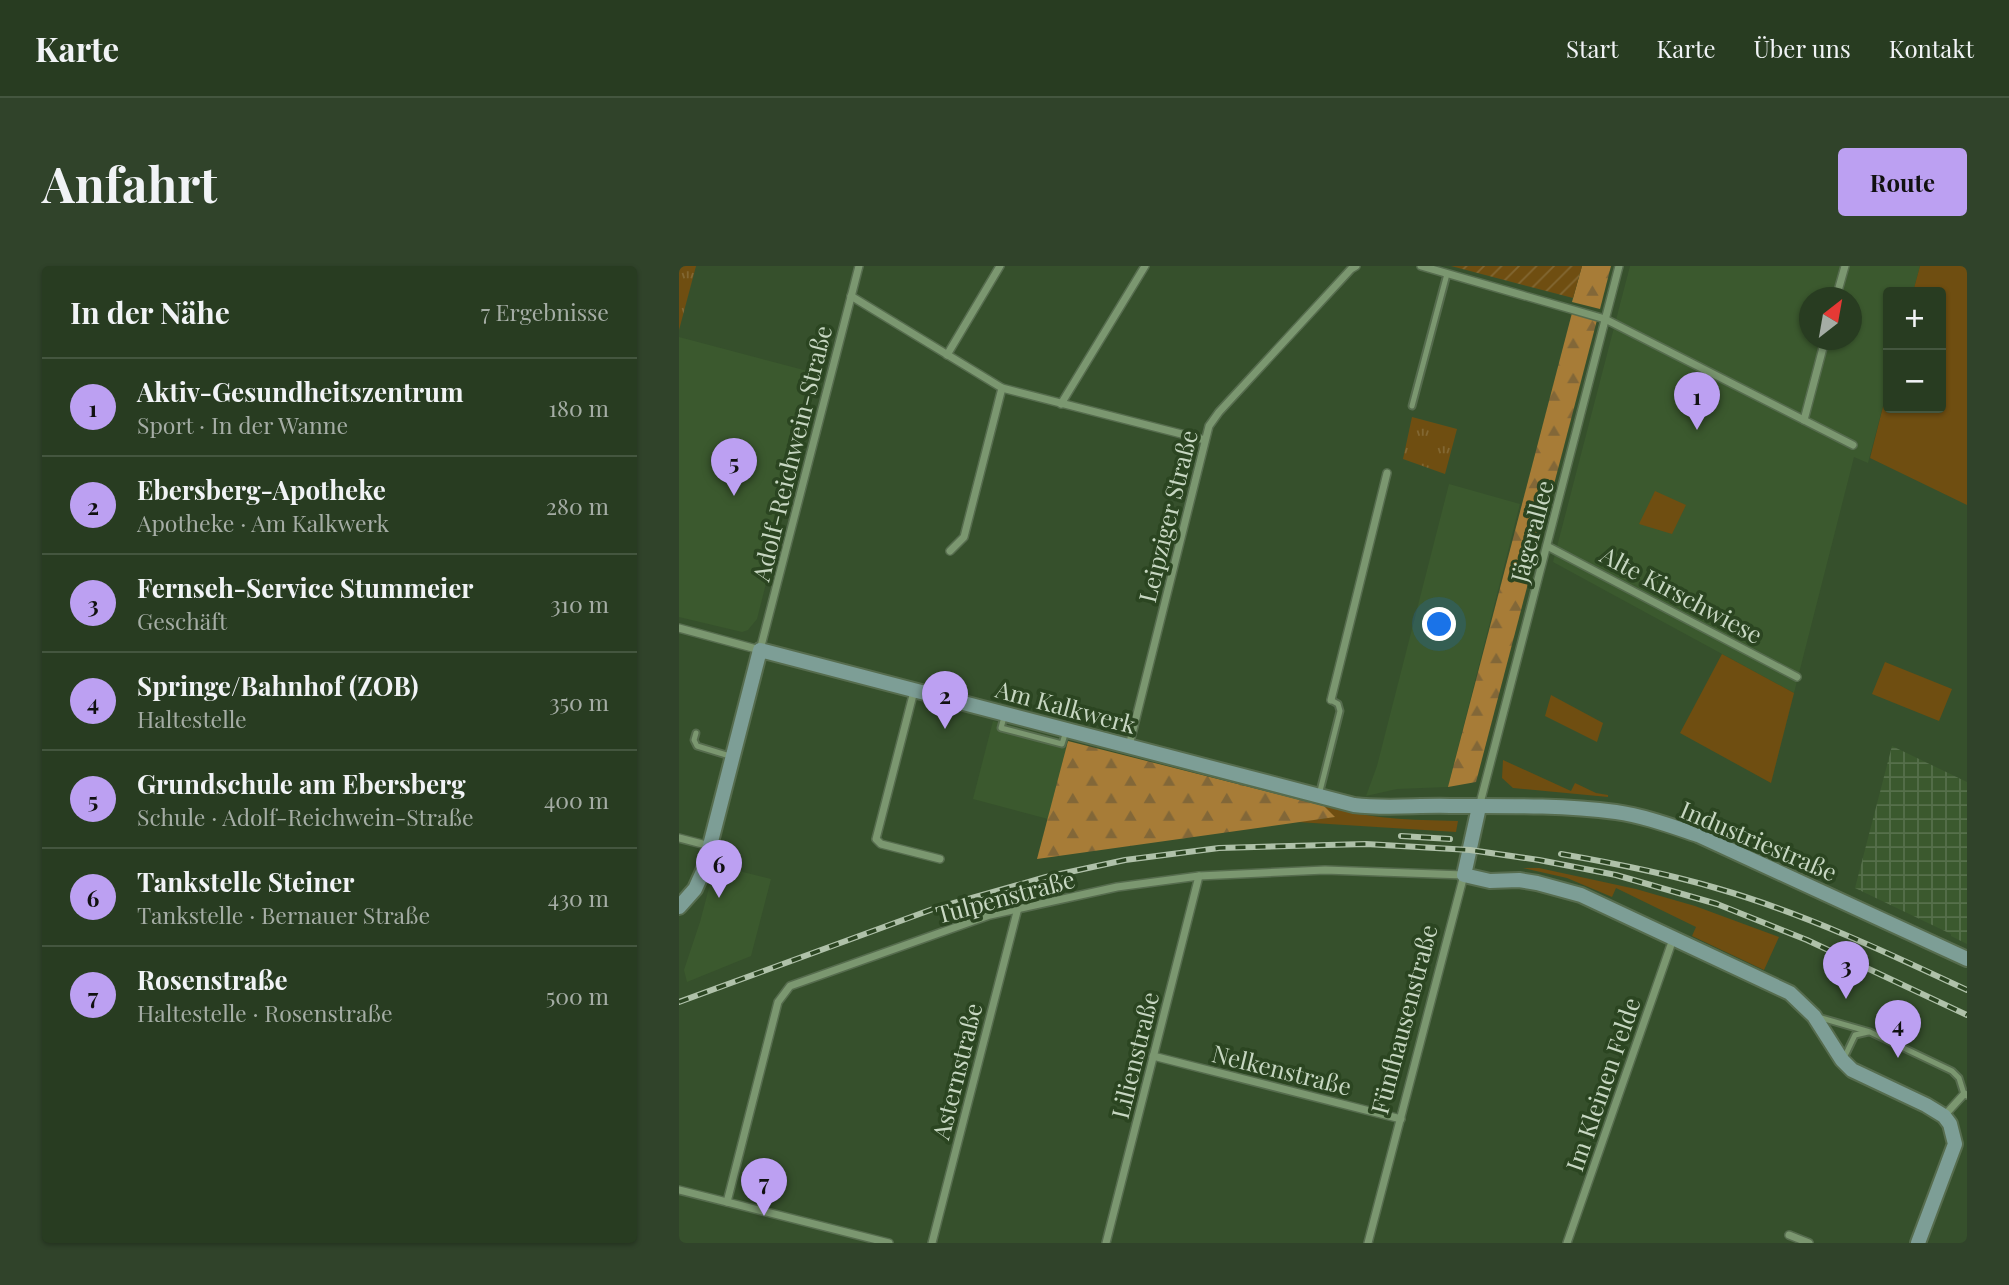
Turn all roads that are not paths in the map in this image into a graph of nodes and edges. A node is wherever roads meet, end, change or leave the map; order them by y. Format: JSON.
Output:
{"nodes":[{"id":1,"x":859,"y":266,"type":"edge"},
{"id":2,"x":1000,"y":266,"type":"edge"},
{"id":3,"x":1145,"y":266,"type":"edge"},
{"id":4,"x":1356,"y":266,"type":"edge"},
{"id":5,"x":1420,"y":266,"type":"edge"},
{"id":6,"x":1619,"y":266,"type":"edge"},
{"id":7,"x":1845,"y":266,"type":"edge"},
{"id":8,"x":1447,"y":274,"type":"junction"},
{"id":9,"x":1839,"y":287,"type":"edge"},
{"id":10,"x":851,"y":296,"type":"junction"},
{"id":11,"x":1605,"y":319,"type":"junction"},
{"id":12,"x":1822,"y":350,"type":"edge"},
{"id":13,"x":947,"y":355,"type":"junction"},
{"id":14,"x":1002,"y":388,"type":"junction"},
{"id":15,"x":1062,"y":404,"type":"junction"},
{"id":16,"x":1412,"y":406,"type":"dead end"},
{"id":17,"x":1804,"y":420,"type":"junction"},
{"id":18,"x":1205,"y":440,"type":"junction"},
{"id":19,"x":1853,"y":445,"type":"dead end"},
{"id":20,"x":1387,"y":473,"type":"dead end"},
{"id":21,"x":1547,"y":546,"type":"junction"},
{"id":22,"x":950,"y":551,"type":"dead end"},
{"id":23,"x":679,"y":628,"type":"edge"},
{"id":24,"x":760,"y":650,"type":"junction"},
{"id":25,"x":1797,"y":677,"type":"dead end"},
{"id":26,"x":914,"y":690,"type":"junction"},
{"id":27,"x":1331,"y":700,"type":"joint"},
{"id":28,"x":696,"y":733,"type":"dead end"},
{"id":29,"x":1129,"y":746,"type":"junction"},
{"id":30,"x":733,"y":757,"type":"junction"},
{"id":31,"x":1319,"y":796,"type":"junction"},
{"id":32,"x":1479,"y":807,"type":"junction"},
{"id":33,"x":679,"y":838,"type":"edge"},
{"id":34,"x":710,"y":846,"type":"junction"},
{"id":35,"x":940,"y":859,"type":"dead end"},
{"id":36,"x":1464,"y":875,"type":"junction"},
{"id":37,"x":1199,"y":876,"type":"junction"},
{"id":38,"x":679,"y":907,"type":"edge"},
{"id":39,"x":1018,"y":908,"type":"junction"},
{"id":40,"x":1673,"y":938,"type":"junction"},
{"id":41,"x":1967,"y":959,"type":"edge"},
{"id":42,"x":1814,"y":1016,"type":"junction"},
{"id":43,"x":1871,"y":1032,"type":"junction"},
{"id":44,"x":1153,"y":1056,"type":"junction"},
{"id":45,"x":1842,"y":1060,"type":"junction"},
{"id":46,"x":1965,"y":1094,"type":"edge"},
{"id":47,"x":1944,"y":1116,"type":"junction"},
{"id":48,"x":1401,"y":1119,"type":"junction"},
{"id":49,"x":679,"y":1190,"type":"edge"},
{"id":50,"x":727,"y":1202,"type":"junction"},
{"id":51,"x":1789,"y":1235,"type":"dead end"},
{"id":52,"x":889,"y":1243,"type":"edge"},
{"id":53,"x":932,"y":1243,"type":"edge"},
{"id":54,"x":1106,"y":1243,"type":"edge"},
{"id":55,"x":1368,"y":1243,"type":"edge"},
{"id":56,"x":1566,"y":1243,"type":"edge"},
{"id":57,"x":1809,"y":1243,"type":"edge"},
{"id":58,"x":1918,"y":1243,"type":"edge"}],
"edges":[{"from":1,"to":10,"type":"street","name":"Adolf-Reichwein-Straße"},
{"from":2,"to":13,"type":"street"},
{"from":3,"to":15,"type":"street"},
{"from":4,"to":18,"type":"street","name":"Leipziger Straße"},
{"from":5,"to":8,"type":"street"},
{"from":6,"to":11,"type":"street","name":"Jägerallee"},
{"from":7,"to":9,"type":"street"},
{"from":8,"to":11,"type":"street"},
{"from":8,"to":16,"type":"lane"},
{"from":10,"to":13,"type":"street"},
{"from":10,"to":24,"type":"street","name":"Adolf-Reichwein-Straße"},
{"from":11,"to":17,"type":"street"},
{"from":11,"to":21,"type":"street","name":"Jägerallee"},
{"from":12,"to":17,"type":"street"},
{"from":13,"to":14,"type":"street"},
{"from":14,"to":15,"type":"street"},
{"from":14,"to":22,"type":"street"},
{"from":15,"to":18,"type":"street"},
{"from":17,"to":19,"type":"street"},
{"from":18,"to":29,"type":"street","name":"Leipziger Straße"},
{"from":20,"to":27,"type":"street"},
{"from":21,"to":25,"type":"street","name":"Alte Kirschwiese"},
{"from":21,"to":32,"type":"street","name":"Jägerallee"},
{"from":23,"to":24,"type":"street"},
{"from":24,"to":26,"type":"street","name":"Am Kalkwerk"},
{"from":24,"to":30,"type":"street"},
{"from":26,"to":29,"type":"street","name":"Am Kalkwerk"},
{"from":26,"to":35,"type":"street"},
{"from":27,"to":31,"type":"lane"},
{"from":28,"to":30,"type":"lane"},
{"from":29,"to":31,"type":"street","name":"Am Kalkwerk"},
{"from":30,"to":34,"type":"street"},
{"from":31,"to":32,"type":"street","name":"Am Kalkwerk"},
{"from":32,"to":36,"type":"street","name":"Fünfhausenstraße"},
{"from":32,"to":41,"type":"street","name":"Industriestraße"},
{"from":33,"to":34,"type":"street"},
{"from":34,"to":38,"type":"street"},
{"from":36,"to":37,"type":"street","name":"Tulpenstraße"},
{"from":36,"to":40,"type":"street"},
{"from":36,"to":48,"type":"street","name":"Fünfhausenstraße"},
{"from":37,"to":39,"type":"street","name":"Tulpenstraße"},
{"from":37,"to":44,"type":"street","name":"Lilienstraße"},
{"from":39,"to":50,"type":"street","name":"Tulpenstraße"},
{"from":39,"to":53,"type":"street","name":"Asternstraße"},
{"from":40,"to":42,"type":"street"},
{"from":40,"to":56,"type":"street","name":"Im Kleinen Felde"},
{"from":42,"to":43,"type":"lane"},
{"from":42,"to":45,"type":"street"},
{"from":43,"to":45,"type":"lane"},
{"from":43,"to":46,"type":"lane"},
{"from":44,"to":48,"type":"street","name":"Nelkenstraße"},
{"from":44,"to":54,"type":"street","name":"Lilienstraße"},
{"from":45,"to":47,"type":"street"},
{"from":46,"to":47,"type":"street"},
{"from":47,"to":58,"type":"street"},
{"from":48,"to":55,"type":"street","name":"Fünfhausenstraße"},
{"from":49,"to":50,"type":"street"},
{"from":50,"to":52,"type":"street"},
{"from":51,"to":57,"type":"street"}]}
